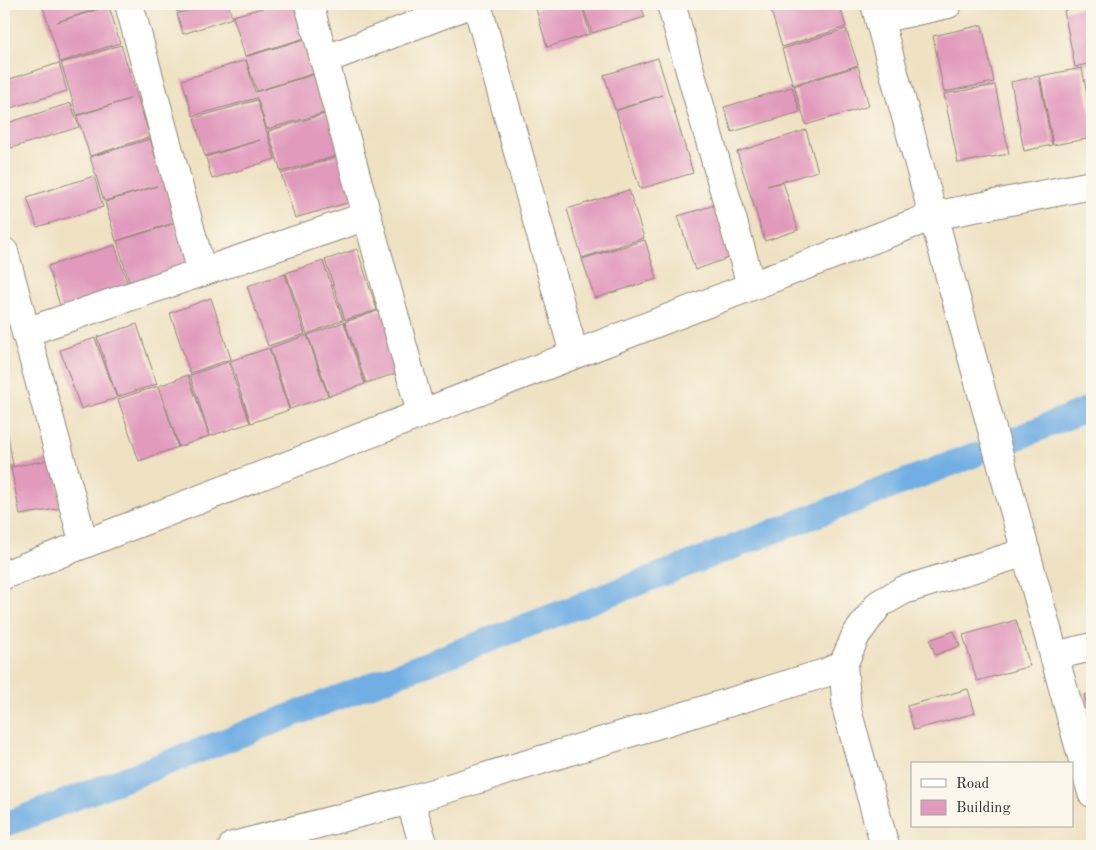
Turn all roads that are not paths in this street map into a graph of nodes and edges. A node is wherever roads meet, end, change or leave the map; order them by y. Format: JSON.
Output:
{"nodes":[{"id":1,"x":129,"y":4,"type":"edge"},
{"id":2,"x":309,"y":4,"type":"edge"},
{"id":3,"x":470,"y":4,"type":"edge"},
{"id":4,"x":477,"y":4,"type":"edge"},
{"id":5,"x":672,"y":4,"type":"edge"},
{"id":6,"x":948,"y":4,"type":"edge"},
{"id":7,"x":877,"y":11,"type":"edge"},
{"id":8,"x":324,"y":60,"type":"junction"},
{"id":9,"x":1092,"y":185,"type":"edge"},
{"id":10,"x":367,"y":216,"type":"junction"},
{"id":11,"x":933,"y":216,"type":"junction"},
{"id":12,"x":4,"y":252,"type":"edge"},
{"id":13,"x":202,"y":272,"type":"junction"},
{"id":14,"x":751,"y":286,"type":"junction"},
{"id":15,"x":26,"y":332,"type":"junction"},
{"id":16,"x":574,"y":354,"type":"junction"},
{"id":17,"x":421,"y":413,"type":"junction"},
{"id":18,"x":84,"y":544,"type":"junction"},
{"id":19,"x":1026,"y":552,"type":"junction"},
{"id":20,"x":4,"y":575,"type":"edge"},
{"id":21,"x":1092,"y":647,"type":"edge"},
{"id":22,"x":1054,"y":656,"type":"junction"},
{"id":23,"x":843,"y":665,"type":"junction"},
{"id":24,"x":1092,"y":793,"type":"edge"},
{"id":25,"x":410,"y":800,"type":"junction"},
{"id":26,"x":238,"y":846,"type":"edge"},
{"id":27,"x":424,"y":846,"type":"edge"},
{"id":28,"x":885,"y":846,"type":"edge"}],
"edges":[{"from":1,"to":13,"type":"street"},
{"from":2,"to":8,"type":"street"},
{"from":3,"to":8,"type":"street"},
{"from":4,"to":16,"type":"street"},
{"from":5,"to":14,"type":"street"},
{"from":6,"to":7,"type":"street"},
{"from":7,"to":11,"type":"street"},
{"from":8,"to":10,"type":"street"},
{"from":9,"to":11,"type":"street"},
{"from":10,"to":13,"type":"street"},
{"from":10,"to":17,"type":"street"},
{"from":11,"to":14,"type":"street"},
{"from":11,"to":19,"type":"street"},
{"from":12,"to":15,"type":"street"},
{"from":13,"to":15,"type":"street"},
{"from":14,"to":16,"type":"street"},
{"from":15,"to":18,"type":"street"},
{"from":16,"to":17,"type":"street"},
{"from":17,"to":18,"type":"street"},
{"from":18,"to":20,"type":"street"},
{"from":19,"to":22,"type":"street"},
{"from":19,"to":23,"type":"street"},
{"from":21,"to":22,"type":"street"},
{"from":22,"to":24,"type":"street"},
{"from":23,"to":25,"type":"street"},
{"from":23,"to":28,"type":"street"},
{"from":25,"to":26,"type":"street"},
{"from":25,"to":27,"type":"street"}]}
